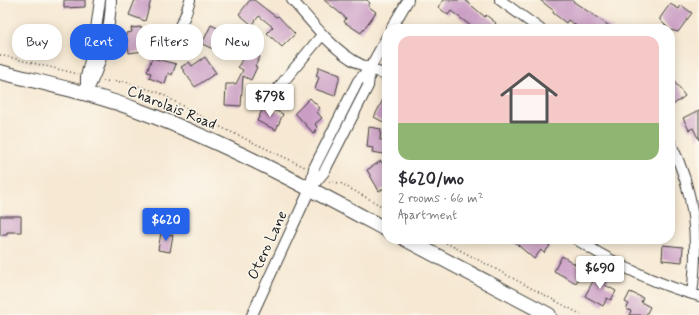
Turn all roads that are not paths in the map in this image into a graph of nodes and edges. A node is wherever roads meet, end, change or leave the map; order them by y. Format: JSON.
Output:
{"nodes":[{"id":1,"x":100,"y":0,"type":"edge"},
{"id":2,"x":111,"y":0,"type":"edge"},
{"id":3,"x":190,"y":0,"type":"edge"},
{"id":4,"x":292,"y":0,"type":"edge"},
{"id":5,"x":408,"y":0,"type":"edge"},
{"id":6,"x":500,"y":0,"type":"edge"},
{"id":7,"x":181,"y":24,"type":"edge"},
{"id":8,"x":394,"y":24,"type":"edge"},
{"id":9,"x":533,"y":24,"type":"edge"},
{"id":10,"x":322,"y":35,"type":"junction"},
{"id":11,"x":382,"y":46,"type":"edge"},
{"id":12,"x":370,"y":68,"type":"junction"},
{"id":13,"x":0,"y":72,"type":"edge"},
{"id":14,"x":382,"y":74,"type":"edge"},
{"id":15,"x":279,"y":87,"type":"dead end"},
{"id":16,"x":86,"y":94,"type":"junction"},
{"id":17,"x":675,"y":153,"type":"edge"},
{"id":18,"x":310,"y":189,"type":"junction"},
{"id":19,"x":382,"y":227,"type":"edge"},
{"id":20,"x":414,"y":244,"type":"edge"},
{"id":21,"x":585,"y":244,"type":"edge"},
{"id":22,"x":695,"y":295,"type":"edge"},
{"id":23,"x":252,"y":315,"type":"edge"},
{"id":24,"x":548,"y":315,"type":"edge"}],
"edges":[{"from":1,"to":16,"type":"street"},
{"from":2,"to":16,"type":"street"},
{"from":3,"to":7,"type":"street"},
{"from":4,"to":10,"type":"street"},
{"from":5,"to":8,"type":"street"},
{"from":6,"to":9,"type":"street"},
{"from":10,"to":12,"type":"street"},
{"from":10,"to":15,"type":"street"},
{"from":11,"to":12,"type":"street","name":"Otero Lane"},
{"from":12,"to":14,"type":"street"},
{"from":12,"to":18,"type":"street","name":"Otero Lane"},
{"from":13,"to":16,"type":"street","name":"Charolais Road"},
{"from":16,"to":18,"type":"street","name":"Charolais Road"},
{"from":17,"to":22,"type":"street"},
{"from":18,"to":19,"type":"street","name":"Charolais Road"},
{"from":18,"to":23,"type":"street","name":"Otero Lane"},
{"from":20,"to":24,"type":"street"},
{"from":21,"to":22,"type":"street"}]}
